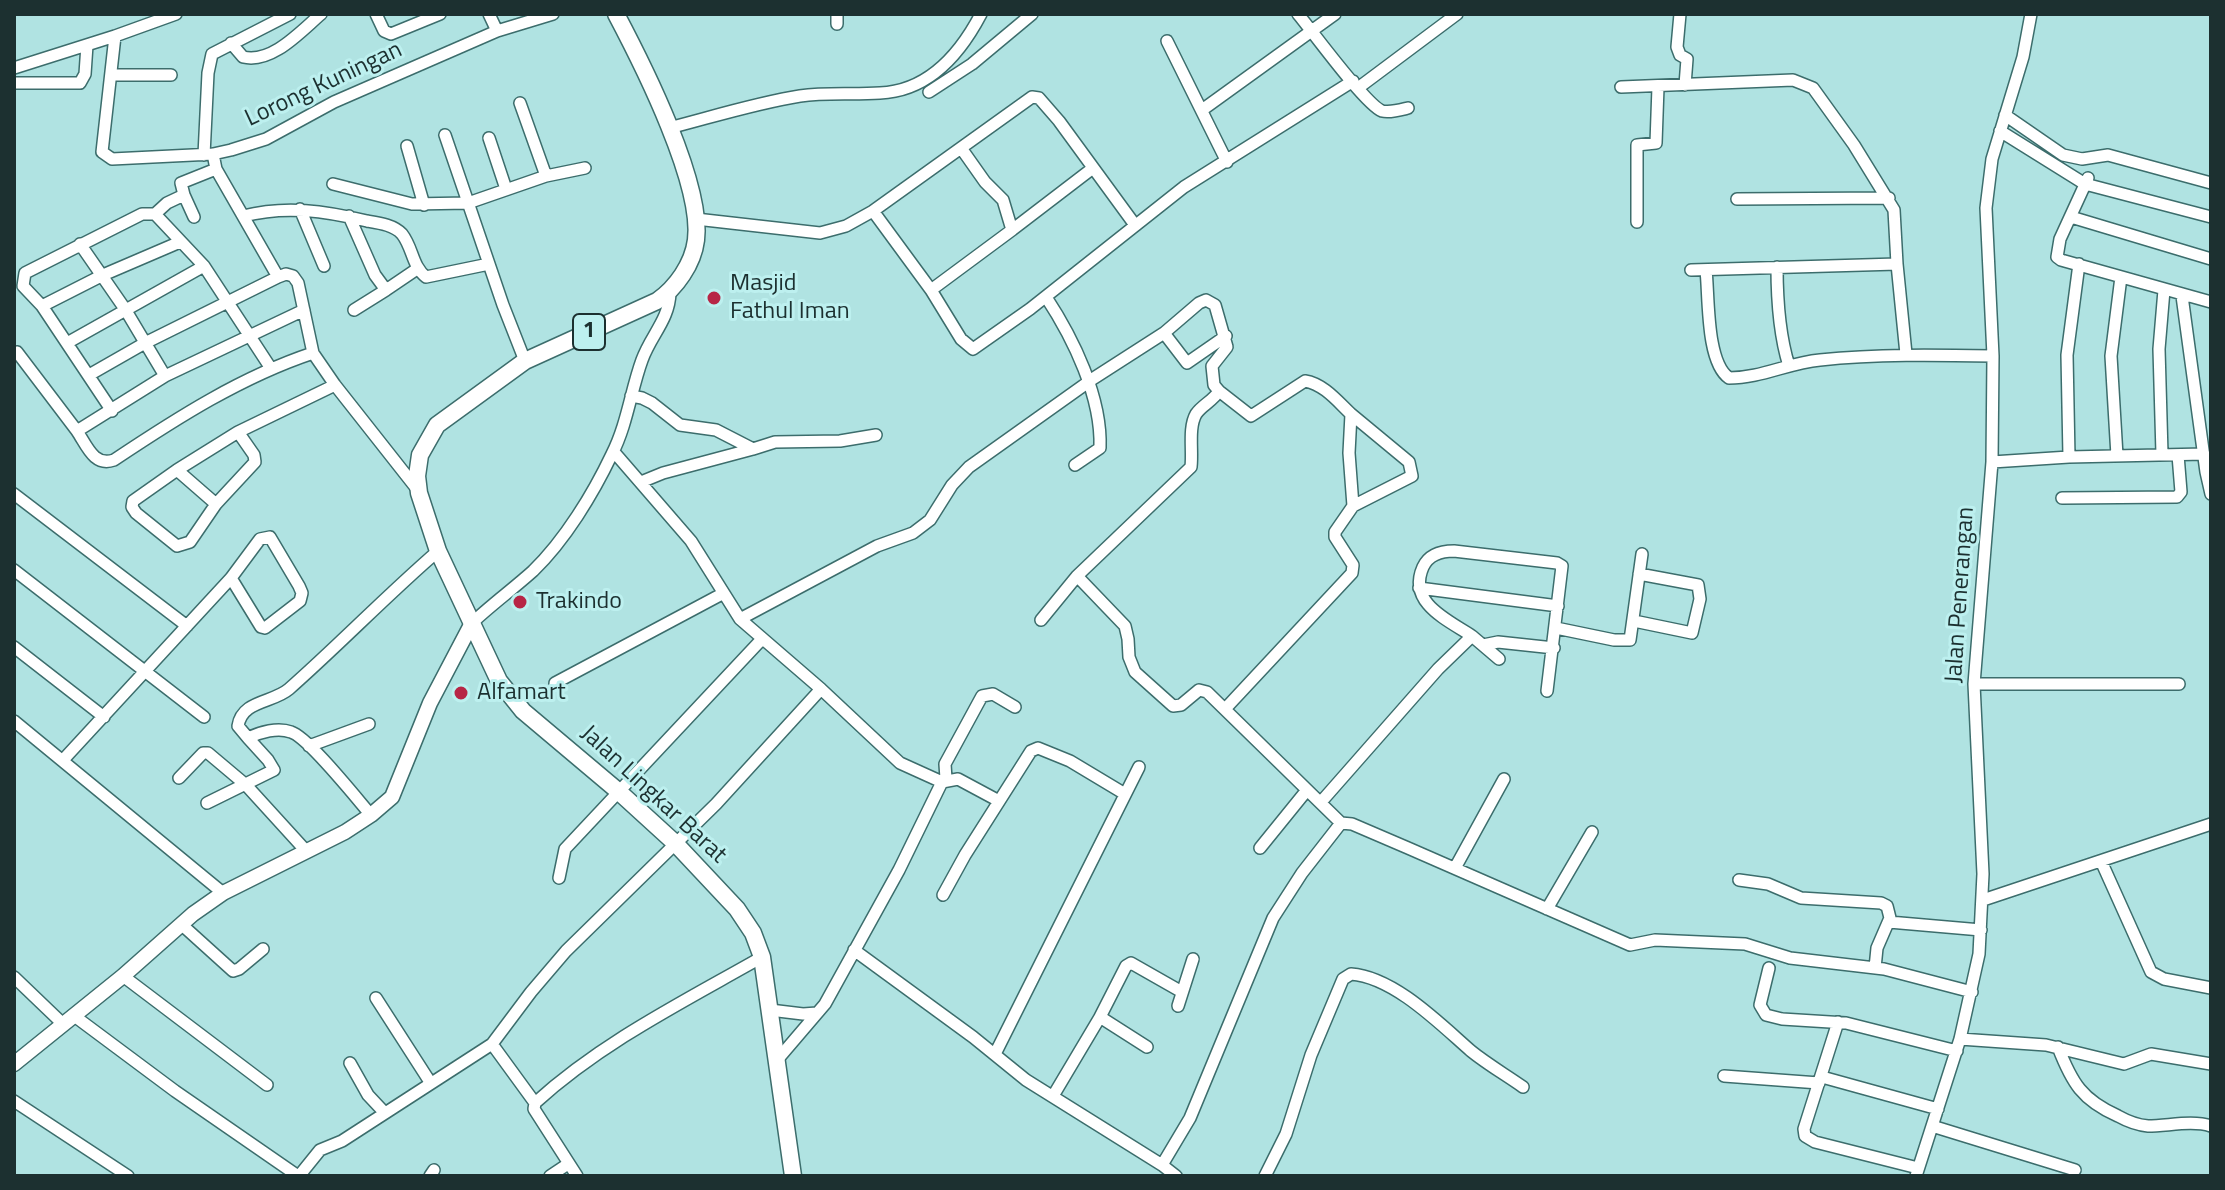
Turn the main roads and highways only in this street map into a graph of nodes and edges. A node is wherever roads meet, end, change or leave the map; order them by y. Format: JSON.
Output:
{"nodes":[{"id":1,"x":616,"y":14,"type":"edge"},
{"id":2,"x":472,"y":623,"type":"junction"},
{"id":3,"x":14,"y":1064,"type":"edge"},
{"id":4,"x":793,"y":1176,"type":"edge"}],
"edges":[{"from":1,"to":2,"type":"highway","name":"Jalan Lingkar Barat","number":"1"},
{"from":2,"to":3,"type":"main road"},
{"from":2,"to":4,"type":"highway","name":"Jalan Lingkar Barat","number":"1"}]}
